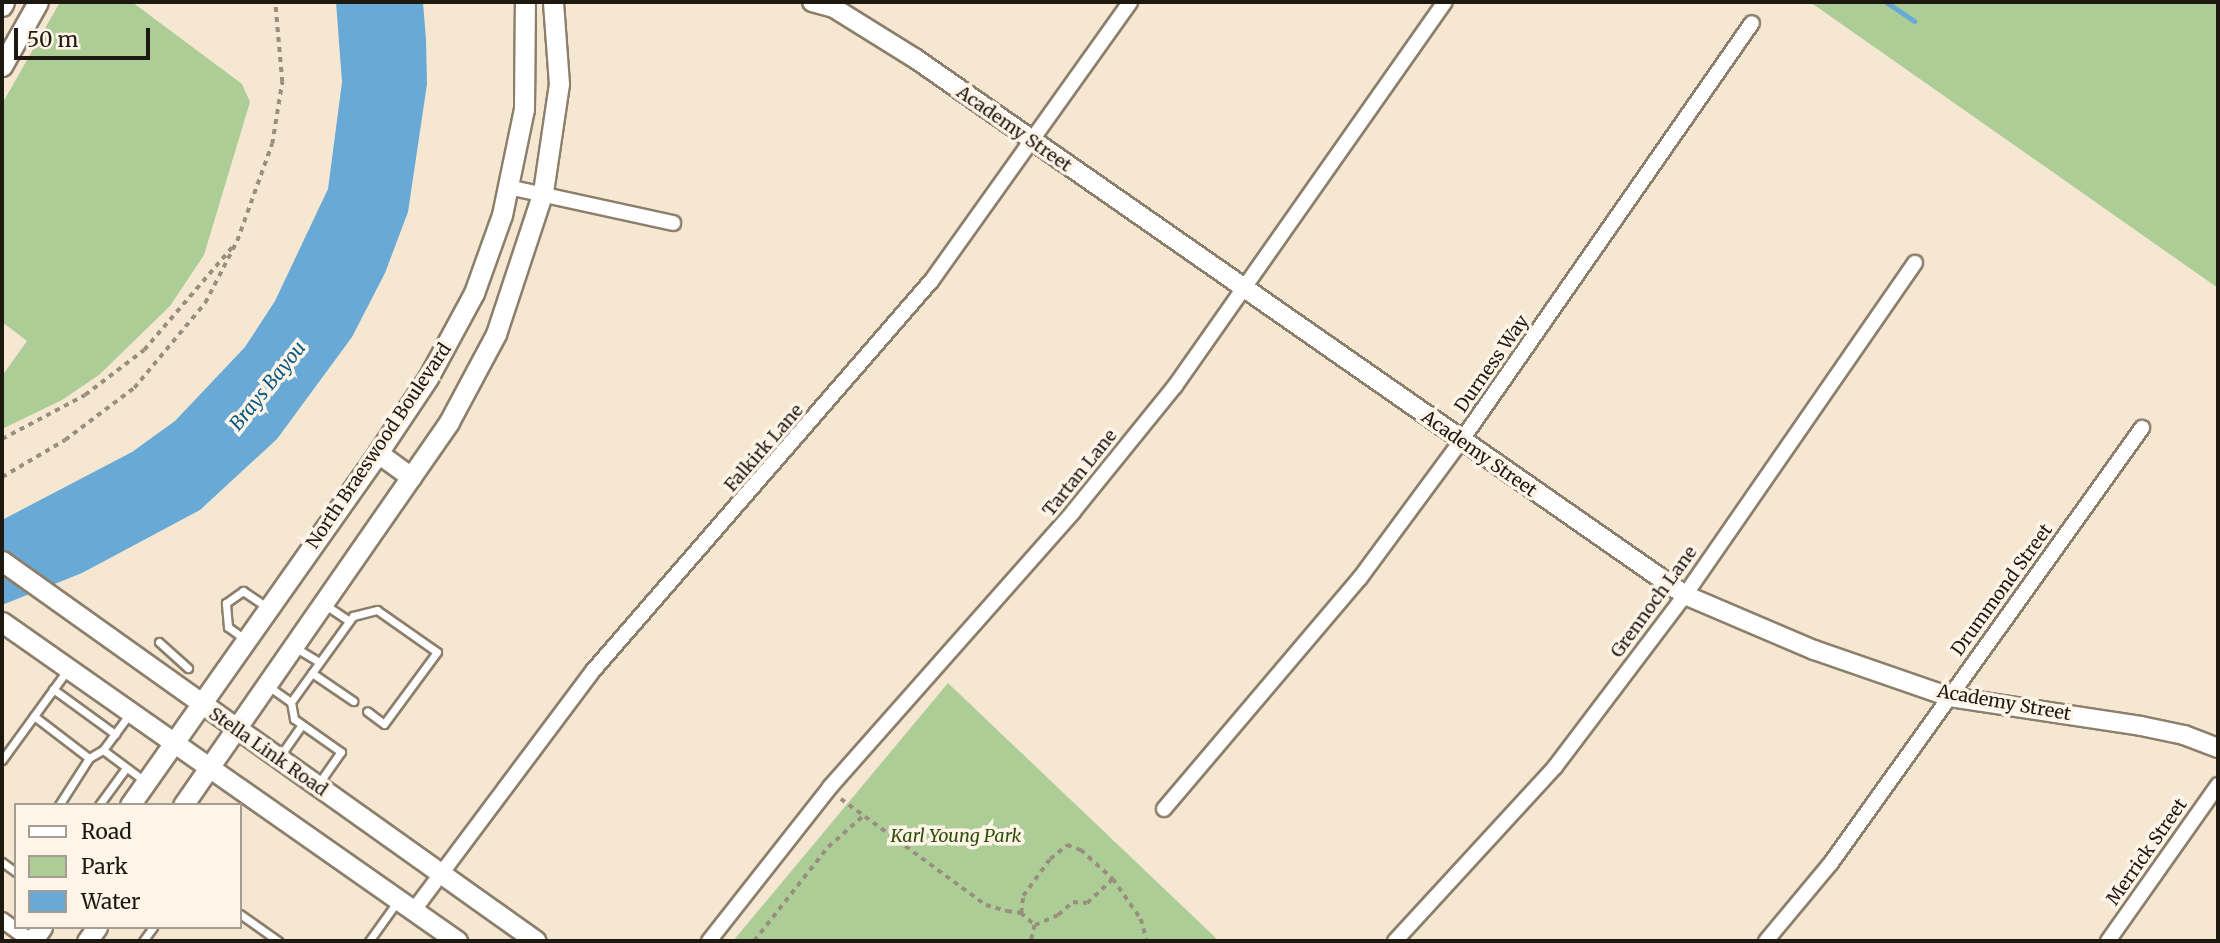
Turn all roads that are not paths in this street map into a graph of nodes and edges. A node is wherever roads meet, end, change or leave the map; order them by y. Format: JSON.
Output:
{"nodes":[{"id":1,"x":38,"y":2,"type":"edge"},
{"id":2,"x":525,"y":2,"type":"edge"},
{"id":3,"x":554,"y":2,"type":"edge"},
{"id":4,"x":812,"y":2,"type":"edge"},
{"id":5,"x":1130,"y":2,"type":"edge"},
{"id":6,"x":1445,"y":2,"type":"edge"},
{"id":7,"x":835,"y":5,"type":"edge"},
{"id":8,"x":1752,"y":23,"type":"dead end"},
{"id":9,"x":4,"y":55,"type":"edge"},
{"id":10,"x":1032,"y":142,"type":"junction"},
{"id":11,"x":508,"y":187,"type":"junction"},
{"id":12,"x":542,"y":192,"type":"junction"},
{"id":13,"x":673,"y":223,"type":"dead end"},
{"id":14,"x":1915,"y":263,"type":"dead end"},
{"id":15,"x":1243,"y":289,"type":"junction"},
{"id":16,"x":2142,"y":428,"type":"dead end"},
{"id":17,"x":1461,"y":441,"type":"junction"},
{"id":18,"x":378,"y":453,"type":"junction"},
{"id":19,"x":411,"y":477,"type":"junction"},
{"id":20,"x":2,"y":561,"type":"edge"},
{"id":21,"x":1685,"y":595,"type":"junction"},
{"id":22,"x":324,"y":604,"type":"junction"},
{"id":23,"x":268,"y":609,"type":"junction"},
{"id":24,"x":349,"y":621,"type":"junction"},
{"id":25,"x":2,"y":622,"type":"edge"},
{"id":26,"x":246,"y":640,"type":"junction"},
{"id":27,"x":159,"y":642,"type":"dead end"},
{"id":28,"x":295,"y":647,"type":"junction"},
{"id":29,"x":171,"y":653,"type":"junction"},
{"id":30,"x":319,"y":662,"type":"junction"},
{"id":31,"x":68,"y":668,"type":"junction"},
{"id":32,"x":188,"y":668,"type":"dead end"},
{"id":33,"x":155,"y":671,"type":"junction"},
{"id":34,"x":312,"y":673,"type":"junction"},
{"id":35,"x":268,"y":686,"type":"junction"},
{"id":36,"x":54,"y":689,"type":"junction"},
{"id":37,"x":1950,"y":697,"type":"junction"},
{"id":38,"x":353,"y":701,"type":"dead end"},
{"id":39,"x":291,"y":702,"type":"junction"},
{"id":40,"x":201,"y":704,"type":"junction"},
{"id":41,"x":367,"y":711,"type":"dead end"},
{"id":42,"x":131,"y":712,"type":"junction"},
{"id":43,"x":34,"y":716,"type":"junction"},
{"id":44,"x":302,"y":725,"type":"junction"},
{"id":45,"x":237,"y":730,"type":"junction"},
{"id":46,"x":115,"y":734,"type":"junction"},
{"id":47,"x":175,"y":742,"type":"junction"},
{"id":48,"x":2218,"y":748,"type":"edge"},
{"id":49,"x":103,"y":750,"type":"junction"},
{"id":50,"x":89,"y":758,"type":"junction"},
{"id":51,"x":278,"y":759,"type":"junction"},
{"id":52,"x":2,"y":760,"type":"edge"},
{"id":53,"x":126,"y":768,"type":"junction"},
{"id":54,"x":211,"y":768,"type":"junction"},
{"id":55,"x":146,"y":783,"type":"junction"},
{"id":56,"x":2218,"y":785,"type":"edge"},
{"id":57,"x":317,"y":786,"type":"junction"},
{"id":58,"x":59,"y":803,"type":"edge"},
{"id":59,"x":100,"y":803,"type":"edge"},
{"id":60,"x":131,"y":803,"type":"edge"},
{"id":61,"x":185,"y":803,"type":"edge"},
{"id":62,"x":1164,"y":809,"type":"dead end"},
{"id":63,"x":440,"y":873,"type":"junction"},
{"id":64,"x":406,"y":905,"type":"junction"},
{"id":65,"x":242,"y":915,"type":"edge"},
{"id":66,"x":14,"y":929,"type":"edge"},
{"id":67,"x":31,"y":941,"type":"edge"},
{"id":68,"x":278,"y":941,"type":"edge"},
{"id":69,"x":369,"y":941,"type":"edge"},
{"id":70,"x":457,"y":941,"type":"edge"},
{"id":71,"x":536,"y":941,"type":"edge"},
{"id":72,"x":709,"y":941,"type":"edge"},
{"id":73,"x":1395,"y":941,"type":"edge"},
{"id":74,"x":1766,"y":941,"type":"edge"},
{"id":75,"x":2108,"y":941,"type":"edge"}],
"edges":[{"from":1,"to":9,"type":"main road"},
{"from":2,"to":11,"type":"main road","name":"North Braeswood Boulevard"},
{"from":3,"to":12,"type":"main road"},
{"from":4,"to":7,"type":"street","name":"Academy Street"},
{"from":5,"to":10,"type":"street","name":"Falkirk Lane"},
{"from":6,"to":15,"type":"street","name":"Tartan Lane"},
{"from":7,"to":10,"type":"street","name":"Academy Street"},
{"from":8,"to":17,"type":"street","name":"Durness Way"},
{"from":10,"to":15,"type":"street","name":"Academy Street"},
{"from":10,"to":63,"type":"street","name":"Falkirk Lane"},
{"from":11,"to":12,"type":"street"},
{"from":11,"to":18,"type":"main road","name":"North Braeswood Boulevard"},
{"from":12,"to":13,"type":"street"},
{"from":12,"to":19,"type":"main road"},
{"from":14,"to":21,"type":"street","name":"Grennoch Lane"},
{"from":15,"to":17,"type":"street","name":"Academy Street"},
{"from":15,"to":72,"type":"street","name":"Tartan Lane"},
{"from":16,"to":37,"type":"street","name":"Drummond Street"},
{"from":17,"to":21,"type":"street","name":"Academy Street"},
{"from":17,"to":62,"type":"street","name":"Durness Way"},
{"from":18,"to":19,"type":"main road"},
{"from":18,"to":23,"type":"main road","name":"North Braeswood Boulevard"},
{"from":19,"to":22,"type":"main road"},
{"from":20,"to":33,"type":"main road","name":"Stella Link Road"},
{"from":21,"to":37,"type":"street","name":"Academy Street"},
{"from":21,"to":73,"type":"street","name":"Grennoch Lane"},
{"from":22,"to":24,"type":"lane"},
{"from":22,"to":28,"type":"main road"},
{"from":23,"to":26,"type":"main road","name":"North Braeswood Boulevard"},
{"from":23,"to":26,"type":"lane"},
{"from":24,"to":30,"type":"lane"},
{"from":24,"to":41,"type":"lane"},
{"from":25,"to":31,"type":"main road"},
{"from":26,"to":40,"type":"main road","name":"North Braeswood Boulevard"},
{"from":27,"to":29,"type":"lane"},
{"from":28,"to":30,"type":"lane"},
{"from":28,"to":35,"type":"main road"},
{"from":29,"to":32,"type":"lane"},
{"from":29,"to":33,"type":"lane"},
{"from":30,"to":34,"type":"lane"},
{"from":31,"to":36,"type":"lane"},
{"from":31,"to":42,"type":"main road"},
{"from":33,"to":40,"type":"main road","name":"Stella Link Road"},
{"from":34,"to":38,"type":"lane"},
{"from":34,"to":39,"type":"lane"},
{"from":35,"to":39,"type":"lane"},
{"from":35,"to":45,"type":"main road"},
{"from":36,"to":43,"type":"lane"},
{"from":36,"to":46,"type":"lane"},
{"from":37,"to":48,"type":"street","name":"Academy Street"},
{"from":37,"to":74,"type":"street","name":"Drummond Street"},
{"from":39,"to":44,"type":"lane"},
{"from":40,"to":45,"type":"main road","name":"Stella Link Road"},
{"from":40,"to":47,"type":"main road","name":"North Braeswood Boulevard"},
{"from":42,"to":46,"type":"lane"},
{"from":42,"to":47,"type":"main road"},
{"from":43,"to":50,"type":"lane"},
{"from":43,"to":52,"type":"lane"},
{"from":44,"to":51,"type":"lane"},
{"from":44,"to":57,"type":"lane"},
{"from":45,"to":51,"type":"main road","name":"Stella Link Road"},
{"from":45,"to":54,"type":"main road"},
{"from":46,"to":49,"type":"lane"},
{"from":47,"to":54,"type":"main road"},
{"from":47,"to":55,"type":"main road","name":"North Braeswood Boulevard"},
{"from":49,"to":50,"type":"lane"},
{"from":49,"to":53,"type":"lane"},
{"from":50,"to":58,"type":"lane"},
{"from":51,"to":57,"type":"main road","name":"Stella Link Road"},
{"from":53,"to":55,"type":"lane"},
{"from":53,"to":59,"type":"lane"},
{"from":54,"to":61,"type":"main road"},
{"from":54,"to":64,"type":"main road"},
{"from":55,"to":60,"type":"main road","name":"North Braeswood Boulevard"},
{"from":56,"to":75,"type":"street","name":"Merrick Street"},
{"from":57,"to":63,"type":"main road","name":"Stella Link Road"},
{"from":63,"to":64,"type":"street","name":"Falkirk Lane"},
{"from":63,"to":71,"type":"main road","name":"Stella Link Road"},
{"from":64,"to":69,"type":"lane"},
{"from":64,"to":70,"type":"main road"},
{"from":65,"to":68,"type":"lane"},
{"from":66,"to":67,"type":"street"}]}
